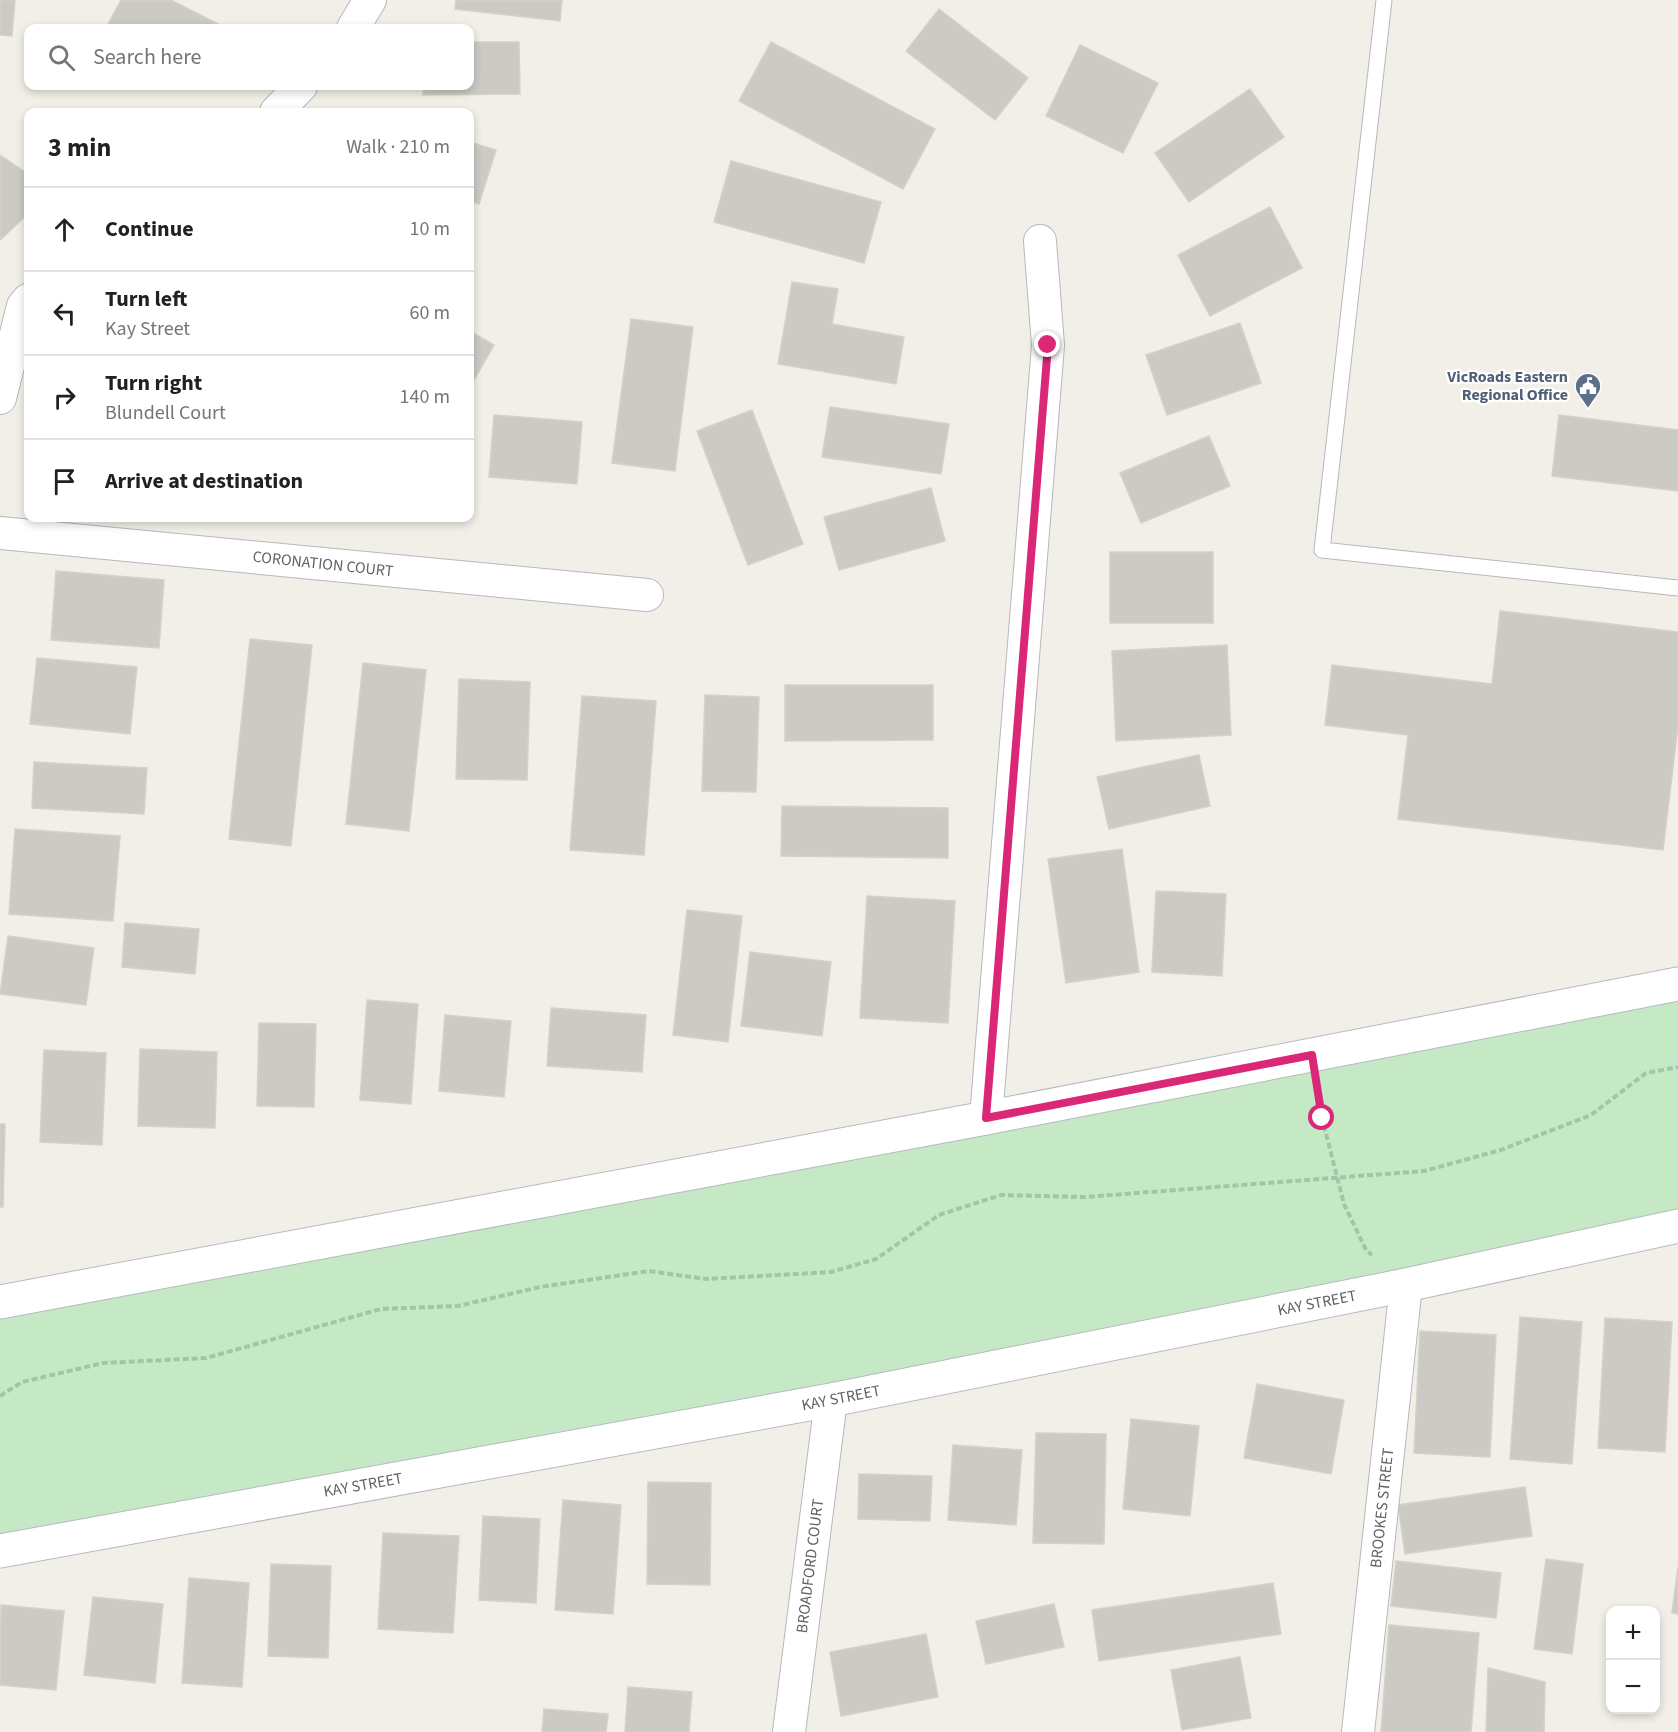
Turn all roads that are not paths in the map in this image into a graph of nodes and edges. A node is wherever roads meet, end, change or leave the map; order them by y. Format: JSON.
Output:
{"nodes":[{"id":1,"x":370,"y":0,"type":"edge"},
{"id":2,"x":1384,"y":0,"type":"edge"},
{"id":3,"x":355,"y":24,"type":"edge"},
{"id":4,"x":297,"y":90,"type":"edge"},
{"id":5,"x":280,"y":108,"type":"edge"},
{"id":6,"x":1040,"y":241,"type":"dead end"},
{"id":7,"x":24,"y":305,"type":"edge"},
{"id":8,"x":0,"y":398,"type":"edge"},
{"id":9,"x":0,"y":533,"type":"edge"},
{"id":10,"x":1678,"y":588,"type":"edge"},
{"id":11,"x":647,"y":596,"type":"dead end"},
{"id":12,"x":1678,"y":984,"type":"edge"},
{"id":13,"x":986,"y":1118,"type":"junction"},
{"id":14,"x":1678,"y":1226,"type":"edge"},
{"id":15,"x":1406,"y":1285,"type":"junction"},
{"id":16,"x":0,"y":1302,"type":"edge"},
{"id":17,"x":831,"y":1400,"type":"junction"},
{"id":18,"x":0,"y":1551,"type":"edge"},
{"id":19,"x":789,"y":1732,"type":"edge"},
{"id":20,"x":1358,"y":1732,"type":"edge"}],
"edges":[{"from":1,"to":3,"type":"street"},
{"from":2,"to":10,"type":"lane"},
{"from":4,"to":5,"type":"street"},
{"from":6,"to":13,"type":"street"},
{"from":7,"to":8,"type":"street"},
{"from":9,"to":11,"type":"street","name":"CORONATION COURT"},
{"from":12,"to":13,"type":"street"},
{"from":13,"to":16,"type":"street"},
{"from":14,"to":15,"type":"street","name":"KAY STREET"},
{"from":15,"to":17,"type":"street","name":"KAY STREET"},
{"from":15,"to":20,"type":"street","name":"BROOKES STREET"},
{"from":17,"to":18,"type":"street","name":"KAY STREET"},
{"from":17,"to":19,"type":"street","name":"BROADFORD COURT"}]}
